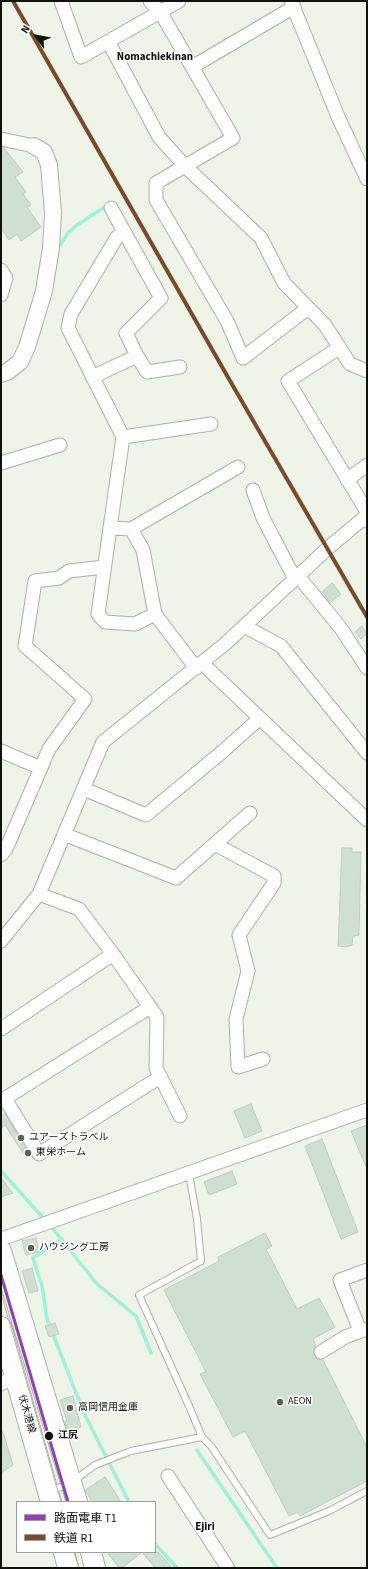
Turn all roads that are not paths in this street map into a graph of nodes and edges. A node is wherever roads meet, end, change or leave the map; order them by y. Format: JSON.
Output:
{"nodes":[{"id":1,"x":61,"y":1,"type":"edge"},
{"id":2,"x":150,"y":1,"type":"edge"},
{"id":3,"x":179,"y":1,"type":"edge"},
{"id":4,"x":293,"y":4,"type":"edge"},
{"id":5,"x":161,"y":12,"type":"junction"},
{"id":6,"x":109,"y":43,"type":"junction"},
{"id":7,"x":192,"y":67,"type":"junction"},
{"id":8,"x":1,"y":139,"type":"edge"},
{"id":9,"x":34,"y":146,"type":"joint"},
{"id":10,"x":185,"y":166,"type":"junction"},
{"id":11,"x":367,"y":179,"type":"edge"},
{"id":12,"x":111,"y":208,"type":"dead end"},
{"id":13,"x":124,"y":232,"type":"junction"},
{"id":14,"x":1,"y":270,"type":"edge"},
{"id":15,"x":1,"y":295,"type":"edge"},
{"id":16,"x":308,"y":308,"type":"junction"},
{"id":17,"x":339,"y":348,"type":"junction"},
{"id":18,"x":137,"y":356,"type":"junction"},
{"id":19,"x":180,"y":367,"type":"dead end"},
{"id":20,"x":367,"y":371,"type":"edge"},
{"id":21,"x":1,"y":374,"type":"edge"},
{"id":22,"x":92,"y":377,"type":"junction"},
{"id":23,"x":211,"y":424,"type":"dead end"},
{"id":24,"x":123,"y":437,"type":"junction"},
{"id":25,"x":60,"y":445,"type":"dead end"},
{"id":26,"x":1,"y":463,"type":"edge"},
{"id":27,"x":367,"y":465,"type":"edge"},
{"id":28,"x":238,"y":468,"type":"dead end"},
{"id":29,"x":347,"y":480,"type":"junction"},
{"id":30,"x":252,"y":490,"type":"dead end"},
{"id":31,"x":366,"y":516,"type":"edge"},
{"id":32,"x":110,"y":528,"type":"junction"},
{"id":33,"x":131,"y":530,"type":"junction"},
{"id":34,"x":104,"y":567,"type":"junction"},
{"id":35,"x":297,"y":578,"type":"junction"},
{"id":36,"x":155,"y":614,"type":"junction"},
{"id":37,"x":244,"y":626,"type":"junction"},
{"id":38,"x":199,"y":665,"type":"junction"},
{"id":39,"x":367,"y":668,"type":"edge"},
{"id":40,"x":260,"y":718,"type":"junction"},
{"id":41,"x":1,"y":752,"type":"edge"},
{"id":42,"x":367,"y":752,"type":"edge"},
{"id":43,"x":41,"y":768,"type":"junction"},
{"id":44,"x":84,"y":790,"type":"junction"},
{"id":45,"x":250,"y":813,"type":"dead end"},
{"id":46,"x":367,"y":820,"type":"edge"},
{"id":47,"x":66,"y":835,"type":"junction"},
{"id":48,"x":215,"y":844,"type":"junction"},
{"id":49,"x":1,"y":855,"type":"edge"},
{"id":50,"x":39,"y":894,"type":"junction"},
{"id":51,"x":1,"y":941,"type":"edge"},
{"id":52,"x":113,"y":954,"type":"junction"},
{"id":53,"x":150,"y":1007,"type":"junction"},
{"id":54,"x":1,"y":1029,"type":"edge"},
{"id":55,"x":263,"y":1059,"type":"dead end"},
{"id":56,"x":160,"y":1077,"type":"junction"},
{"id":57,"x":3,"y":1100,"type":"edge"},
{"id":58,"x":367,"y":1110,"type":"edge"},
{"id":59,"x":180,"y":1116,"type":"dead end"},
{"id":60,"x":189,"y":1174,"type":"junction"},
{"id":61,"x":1,"y":1239,"type":"edge"},
{"id":62,"x":1,"y":1251,"type":"edge"},
{"id":63,"x":367,"y":1270,"type":"edge"},
{"id":64,"x":1,"y":1326,"type":"edge"},
{"id":65,"x":363,"y":1330,"type":"edge"},
{"id":66,"x":321,"y":1352,"type":"dead end"},
{"id":67,"x":8,"y":1380,"type":"edge"},
{"id":68,"x":202,"y":1437,"type":"junction"},
{"id":69,"x":168,"y":1476,"type":"dead end"},
{"id":70,"x":71,"y":1483,"type":"junction"},
{"id":71,"x":367,"y":1491,"type":"edge"},
{"id":72,"x":50,"y":1497,"type":"edge"},
{"id":73,"x":77,"y":1501,"type":"edge"},
{"id":74,"x":64,"y":1553,"type":"edge"},
{"id":75,"x":91,"y":1553,"type":"edge"},
{"id":76,"x":68,"y":1568,"type":"edge"},
{"id":77,"x":95,"y":1568,"type":"edge"},
{"id":78,"x":228,"y":1568,"type":"edge"}],
"edges":[{"from":1,"to":6,"type":"street"},
{"from":2,"to":5,"type":"street"},
{"from":3,"to":5,"type":"street"},
{"from":4,"to":7,"type":"street"},
{"from":4,"to":11,"type":"street"},
{"from":5,"to":6,"type":"street"},
{"from":5,"to":7,"type":"street"},
{"from":6,"to":10,"type":"street"},
{"from":7,"to":10,"type":"street"},
{"from":8,"to":9,"type":"street"},
{"from":9,"to":21,"type":"street"},
{"from":10,"to":16,"type":"street"},
{"from":10,"to":16,"type":"street"},
{"from":12,"to":13,"type":"street"},
{"from":13,"to":18,"type":"street"},
{"from":13,"to":22,"type":"street"},
{"from":14,"to":15,"type":"street"},
{"from":16,"to":17,"type":"street"},
{"from":17,"to":20,"type":"street"},
{"from":17,"to":29,"type":"street"},
{"from":18,"to":19,"type":"street"},
{"from":18,"to":22,"type":"street"},
{"from":22,"to":24,"type":"street"},
{"from":23,"to":24,"type":"street"},
{"from":24,"to":32,"type":"street"},
{"from":25,"to":26,"type":"street"},
{"from":27,"to":29,"type":"street"},
{"from":28,"to":33,"type":"street"},
{"from":29,"to":31,"type":"street"},
{"from":30,"to":35,"type":"street"},
{"from":31,"to":35,"type":"street"},
{"from":32,"to":33,"type":"street"},
{"from":32,"to":34,"type":"street"},
{"from":33,"to":36,"type":"street"},
{"from":34,"to":36,"type":"street"},
{"from":34,"to":43,"type":"street"},
{"from":35,"to":37,"type":"street"},
{"from":35,"to":39,"type":"street"},
{"from":36,"to":38,"type":"street"},
{"from":37,"to":38,"type":"street"},
{"from":37,"to":42,"type":"street"},
{"from":38,"to":40,"type":"street"},
{"from":38,"to":44,"type":"street"},
{"from":40,"to":44,"type":"street"},
{"from":40,"to":46,"type":"street"},
{"from":41,"to":43,"type":"street"},
{"from":43,"to":49,"type":"street"},
{"from":44,"to":47,"type":"street"},
{"from":45,"to":48,"type":"street"},
{"from":47,"to":48,"type":"street"},
{"from":47,"to":50,"type":"street"},
{"from":48,"to":55,"type":"street"},
{"from":50,"to":51,"type":"street"},
{"from":50,"to":52,"type":"street"},
{"from":52,"to":53,"type":"street"},
{"from":52,"to":54,"type":"street"},
{"from":53,"to":56,"type":"street"},
{"from":53,"to":57,"type":"street"},
{"from":56,"to":57,"type":"street"},
{"from":56,"to":59,"type":"street"},
{"from":58,"to":60,"type":"street"},
{"from":60,"to":61,"type":"street"},
{"from":60,"to":68,"type":"lane"},
{"from":62,"to":70,"type":"main road"},
{"from":63,"to":65,"type":"street"},
{"from":64,"to":67,"type":"main road","name":"伏木港線"},
{"from":65,"to":66,"type":"street"},
{"from":67,"to":72,"type":"main road","name":"伏木港線"},
{"from":68,"to":70,"type":"lane"},
{"from":68,"to":71,"type":"lane"},
{"from":69,"to":78,"type":"street"},
{"from":70,"to":72,"type":"lane"},
{"from":70,"to":73,"type":"main road"},
{"from":74,"to":76,"type":"main road"},
{"from":75,"to":77,"type":"main road"}]}
